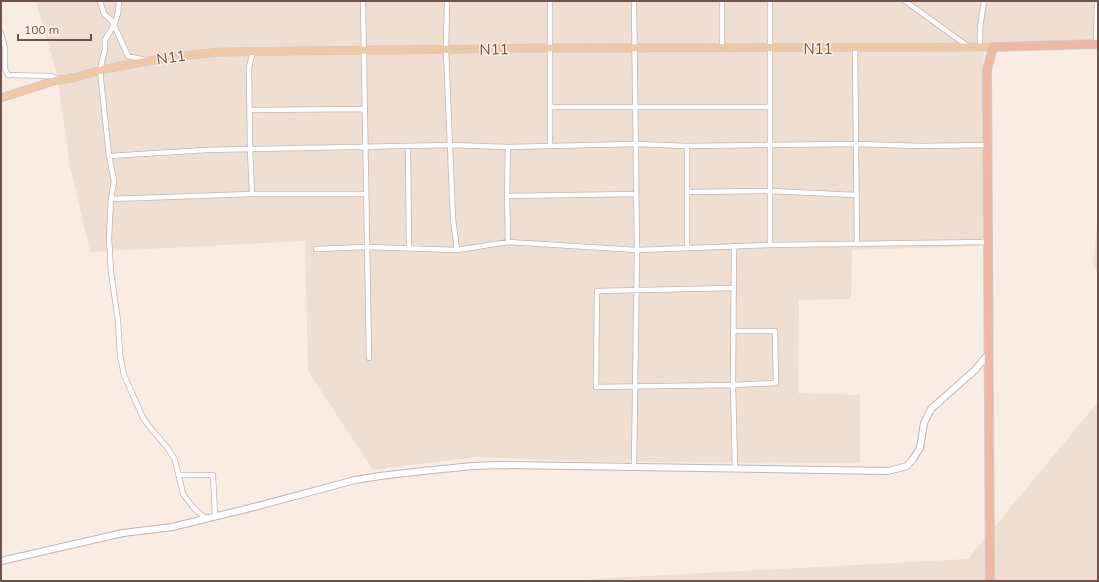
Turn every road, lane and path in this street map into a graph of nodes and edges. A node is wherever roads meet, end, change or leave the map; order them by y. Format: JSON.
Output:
{"nodes":[{"id":1,"x":100,"y":1,"type":"edge"},
{"id":2,"x":119,"y":1,"type":"edge"},
{"id":3,"x":363,"y":1,"type":"edge"},
{"id":4,"x":447,"y":1,"type":"edge"},
{"id":5,"x":550,"y":1,"type":"edge"},
{"id":6,"x":634,"y":1,"type":"edge"},
{"id":7,"x":722,"y":1,"type":"edge"},
{"id":8,"x":770,"y":1,"type":"edge"},
{"id":9,"x":905,"y":1,"type":"edge"},
{"id":10,"x":984,"y":1,"type":"edge"},
{"id":11,"x":1098,"y":1,"type":"edge"},
{"id":12,"x":114,"y":25,"type":"junction"},
{"id":13,"x":1,"y":33,"type":"edge"},
{"id":14,"x":1097,"y":44,"type":"edge"},
{"id":15,"x":770,"y":47,"type":"junction"},
{"id":16,"x":969,"y":47,"type":"junction"},
{"id":17,"x":980,"y":47,"type":"junction"},
{"id":18,"x":993,"y":47,"type":"junction"},
{"id":19,"x":550,"y":48,"type":"junction"},
{"id":20,"x":634,"y":48,"type":"junction"},
{"id":21,"x":722,"y":48,"type":"junction"},
{"id":22,"x":855,"y":48,"type":"junction"},
{"id":23,"x":253,"y":50,"type":"junction"},
{"id":24,"x":363,"y":50,"type":"junction"},
{"id":25,"x":446,"y":50,"type":"junction"},
{"id":26,"x":146,"y":60,"type":"junction"},
{"id":27,"x":100,"y":70,"type":"junction"},
{"id":28,"x":64,"y":80,"type":"junction"},
{"id":29,"x":1,"y":98,"type":"edge"},
{"id":30,"x":550,"y":107,"type":"junction"},
{"id":31,"x":770,"y":107,"type":"junction"},
{"id":32,"x":635,"y":108,"type":"junction"},
{"id":33,"x":250,"y":110,"type":"junction"},
{"id":34,"x":365,"y":110,"type":"junction"},
{"id":35,"x":635,"y":144,"type":"junction"},
{"id":36,"x":855,"y":144,"type":"junction"},
{"id":37,"x":451,"y":145,"type":"junction"},
{"id":38,"x":770,"y":145,"type":"junction"},
{"id":39,"x":987,"y":145,"type":"junction"},
{"id":40,"x":408,"y":146,"type":"junction"},
{"id":41,"x":550,"y":146,"type":"junction"},
{"id":42,"x":687,"y":146,"type":"junction"},
{"id":43,"x":366,"y":147,"type":"junction"},
{"id":44,"x":508,"y":147,"type":"junction"},
{"id":45,"x":250,"y":149,"type":"junction"},
{"id":46,"x":109,"y":156,"type":"junction"},
{"id":47,"x":770,"y":191,"type":"junction"},
{"id":48,"x":687,"y":192,"type":"junction"},
{"id":49,"x":252,"y":194,"type":"junction"},
{"id":50,"x":366,"y":194,"type":"junction"},
{"id":51,"x":636,"y":194,"type":"junction"},
{"id":52,"x":856,"y":195,"type":"junction"},
{"id":53,"x":507,"y":196,"type":"junction"},
{"id":54,"x":110,"y":199,"type":"junction"},
{"id":55,"x":508,"y":242,"type":"junction"},
{"id":56,"x":988,"y":242,"type":"junction"},
{"id":57,"x":857,"y":244,"type":"junction"},
{"id":58,"x":770,"y":245,"type":"junction"},
{"id":59,"x":734,"y":246,"type":"junction"},
{"id":60,"x":366,"y":247,"type":"junction"},
{"id":61,"x":409,"y":247,"type":"junction"},
{"id":62,"x":687,"y":247,"type":"junction"},
{"id":63,"x":316,"y":249,"type":"dead end"},
{"id":64,"x":457,"y":250,"type":"junction"},
{"id":65,"x":637,"y":250,"type":"junction"},
{"id":66,"x":734,"y":288,"type":"junction"},
{"id":67,"x":636,"y":290,"type":"junction"},
{"id":68,"x":733,"y":331,"type":"junction"},
{"id":69,"x":989,"y":353,"type":"junction"},
{"id":70,"x":369,"y":358,"type":"dead end"},
{"id":71,"x":733,"y":385,"type":"junction"},
{"id":72,"x":635,"y":386,"type":"junction"},
{"id":73,"x":634,"y":467,"type":"junction"},
{"id":74,"x":735,"y":469,"type":"junction"},
{"id":75,"x":179,"y":475,"type":"junction"},
{"id":76,"x":215,"y":516,"type":"junction"},
{"id":77,"x":206,"y":519,"type":"junction"},
{"id":78,"x":1,"y":561,"type":"edge"},
{"id":79,"x":990,"y":581,"type":"edge"}],
"edges":[{"from":1,"to":12,"type":"street"},
{"from":2,"to":12,"type":"street"},
{"from":3,"to":24,"type":"street"},
{"from":4,"to":25,"type":"street"},
{"from":5,"to":19,"type":"street"},
{"from":6,"to":20,"type":"street"},
{"from":7,"to":21,"type":"street"},
{"from":8,"to":15,"type":"street"},
{"from":9,"to":16,"type":"street"},
{"from":10,"to":17,"type":"street"},
{"from":11,"to":14,"type":"street"},
{"from":12,"to":26,"type":"street"},
{"from":12,"to":27,"type":"street"},
{"from":13,"to":28,"type":"street"},
{"from":14,"to":18,"type":"highway"},
{"from":15,"to":21,"type":"main road","name":"N11"},
{"from":15,"to":22,"type":"main road","name":"N11"},
{"from":15,"to":31,"type":"street"},
{"from":16,"to":17,"type":"main road","name":"N11"},
{"from":16,"to":22,"type":"main road","name":"N11"},
{"from":17,"to":18,"type":"main road","name":"N11"},
{"from":18,"to":39,"type":"highway"},
{"from":19,"to":20,"type":"main road","name":"N11"},
{"from":19,"to":25,"type":"main road","name":"N11"},
{"from":19,"to":30,"type":"street"},
{"from":20,"to":21,"type":"main road","name":"N11"},
{"from":20,"to":32,"type":"street"},
{"from":22,"to":36,"type":"street"},
{"from":23,"to":24,"type":"main road","name":"N11"},
{"from":23,"to":26,"type":"main road","name":"N11"},
{"from":23,"to":33,"type":"street"},
{"from":24,"to":25,"type":"main road","name":"N11"},
{"from":24,"to":34,"type":"street"},
{"from":25,"to":37,"type":"street"},
{"from":26,"to":27,"type":"main road","name":"N11"},
{"from":27,"to":28,"type":"main road","name":"N11"},
{"from":27,"to":46,"type":"street"},
{"from":28,"to":29,"type":"main road","name":"N11"},
{"from":30,"to":32,"type":"street"},
{"from":30,"to":41,"type":"street"},
{"from":31,"to":32,"type":"street"},
{"from":31,"to":38,"type":"street"},
{"from":32,"to":35,"type":"street"},
{"from":33,"to":34,"type":"street"},
{"from":33,"to":45,"type":"street"},
{"from":34,"to":43,"type":"street"},
{"from":35,"to":41,"type":"street"},
{"from":35,"to":42,"type":"street"},
{"from":35,"to":51,"type":"street"},
{"from":36,"to":38,"type":"street"},
{"from":36,"to":39,"type":"street"},
{"from":36,"to":52,"type":"street"},
{"from":37,"to":40,"type":"street"},
{"from":37,"to":44,"type":"street"},
{"from":37,"to":64,"type":"street"},
{"from":38,"to":42,"type":"street"},
{"from":38,"to":47,"type":"street"},
{"from":39,"to":56,"type":"highway"},
{"from":40,"to":43,"type":"street"},
{"from":40,"to":61,"type":"street"},
{"from":41,"to":44,"type":"street"},
{"from":42,"to":48,"type":"street"},
{"from":43,"to":45,"type":"street"},
{"from":43,"to":50,"type":"street"},
{"from":44,"to":53,"type":"street"},
{"from":45,"to":46,"type":"street"},
{"from":45,"to":49,"type":"street"},
{"from":46,"to":54,"type":"street"},
{"from":47,"to":48,"type":"street"},
{"from":47,"to":52,"type":"street"},
{"from":47,"to":58,"type":"street"},
{"from":48,"to":62,"type":"street"},
{"from":49,"to":50,"type":"street"},
{"from":49,"to":54,"type":"street"},
{"from":50,"to":60,"type":"street"},
{"from":51,"to":53,"type":"street"},
{"from":51,"to":65,"type":"street"},
{"from":52,"to":57,"type":"street"},
{"from":53,"to":55,"type":"street"},
{"from":54,"to":75,"type":"street"},
{"from":55,"to":64,"type":"street"},
{"from":55,"to":65,"type":"street"},
{"from":56,"to":57,"type":"street"},
{"from":56,"to":69,"type":"highway"},
{"from":57,"to":58,"type":"street"},
{"from":58,"to":59,"type":"street"},
{"from":59,"to":62,"type":"street"},
{"from":59,"to":66,"type":"street"},
{"from":60,"to":61,"type":"street"},
{"from":60,"to":63,"type":"street"},
{"from":60,"to":70,"type":"street"},
{"from":61,"to":64,"type":"street"},
{"from":62,"to":65,"type":"street"},
{"from":65,"to":67,"type":"street"},
{"from":66,"to":67,"type":"street"},
{"from":66,"to":68,"type":"street"},
{"from":67,"to":72,"type":"street"},
{"from":67,"to":72,"type":"street"},
{"from":68,"to":71,"type":"street"},
{"from":68,"to":71,"type":"street"},
{"from":69,"to":74,"type":"street"},
{"from":69,"to":79,"type":"highway"},
{"from":71,"to":72,"type":"street"},
{"from":71,"to":74,"type":"street"},
{"from":72,"to":73,"type":"street"},
{"from":73,"to":74,"type":"street"},
{"from":73,"to":76,"type":"street"},
{"from":75,"to":76,"type":"street"},
{"from":75,"to":77,"type":"street"},
{"from":76,"to":77,"type":"street"},
{"from":77,"to":78,"type":"street"}]}
